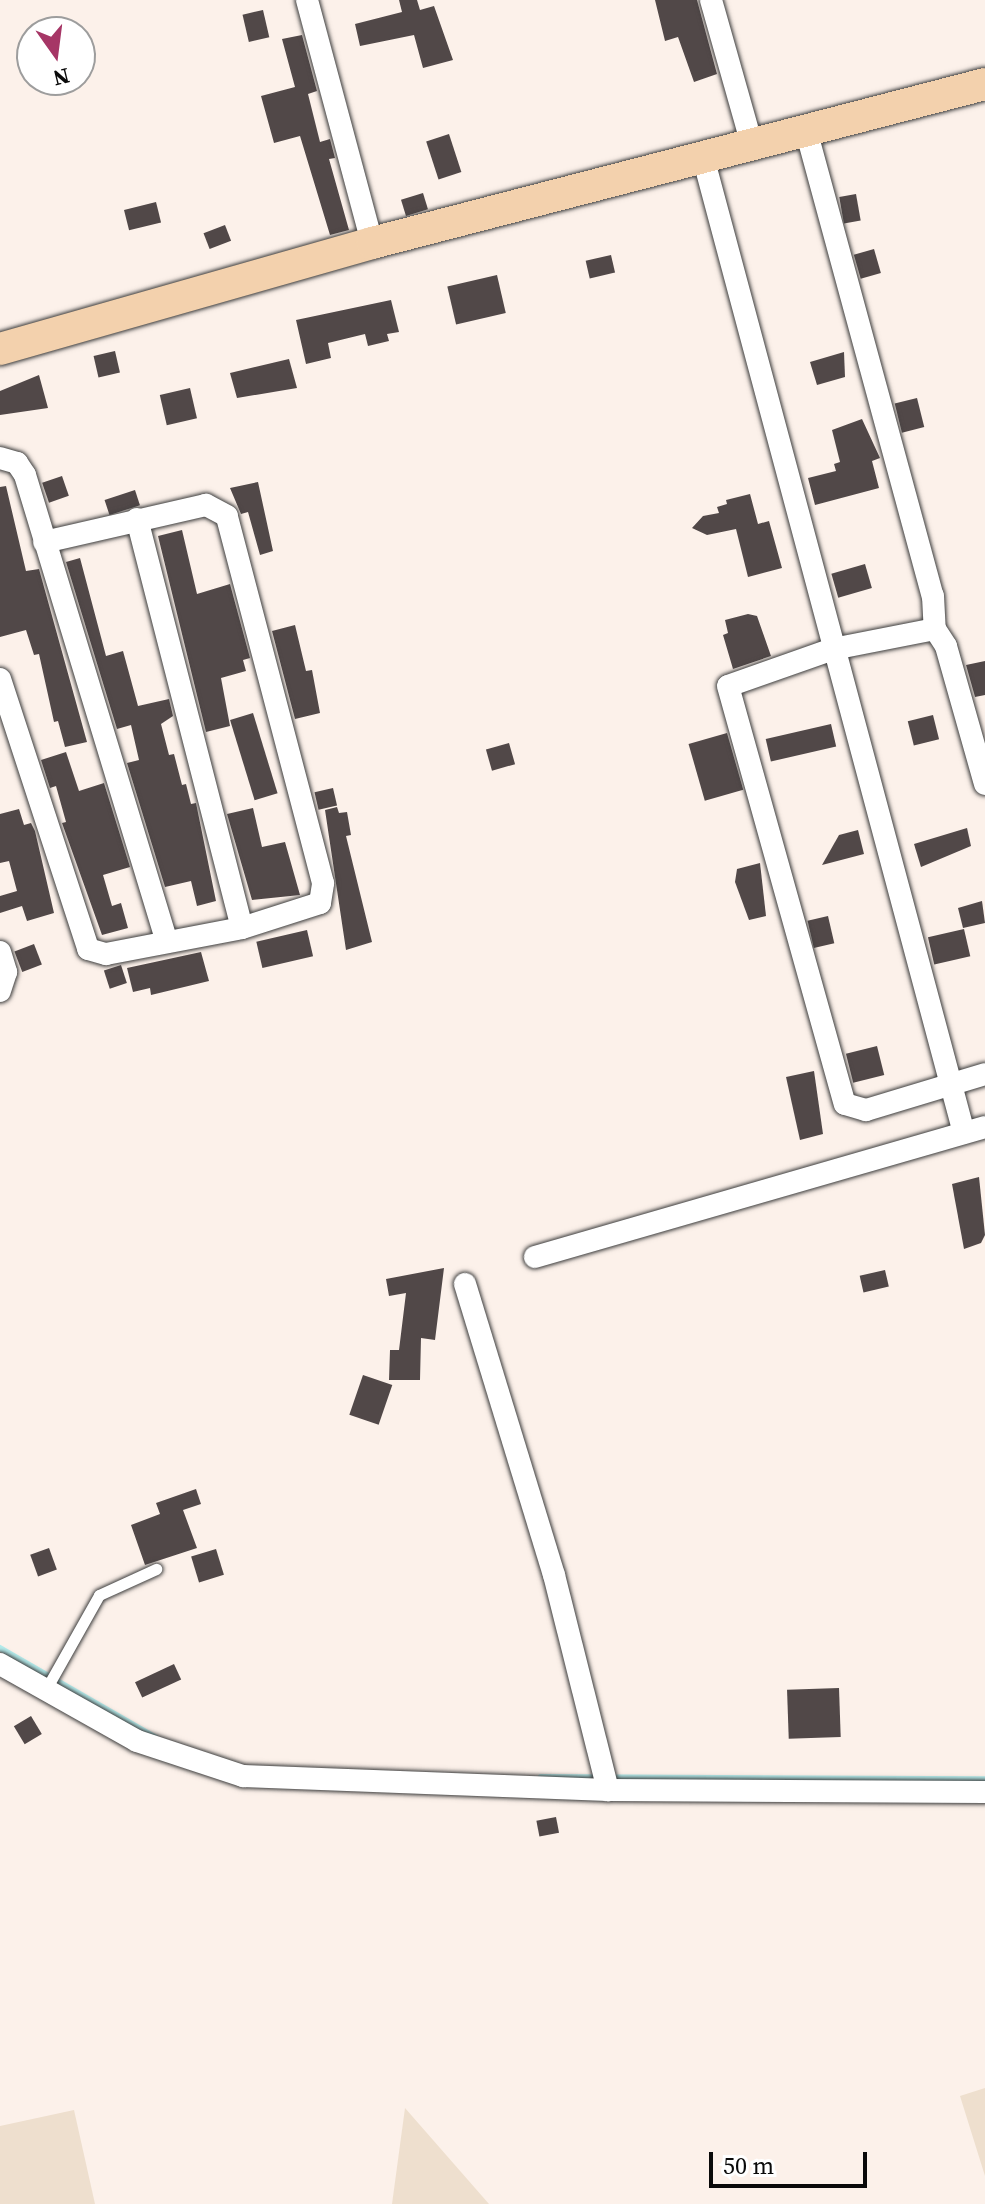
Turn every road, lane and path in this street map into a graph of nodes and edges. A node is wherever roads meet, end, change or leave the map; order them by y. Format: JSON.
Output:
{"nodes":[{"id":1,"x":307,"y":0,"type":"edge"},
{"id":2,"x":711,"y":0,"type":"edge"},
{"id":3,"x":985,"y":84,"type":"edge"},
{"id":4,"x":806,"y":130,"type":"junction"},
{"id":5,"x":752,"y":145,"type":"junction"},
{"id":6,"x":703,"y":157,"type":"junction"},
{"id":7,"x":372,"y":243,"type":"junction"},
{"id":8,"x":0,"y":349,"type":"edge"},
{"id":9,"x":0,"y":458,"type":"edge"},
{"id":10,"x":137,"y":519,"type":"junction"},
{"id":11,"x":44,"y":542,"type":"junction"},
{"id":12,"x":935,"y":629,"type":"junction"},
{"id":13,"x":833,"y":649,"type":"junction"},
{"id":14,"x":0,"y":679,"type":"edge"},
{"id":15,"x":985,"y":784,"type":"edge"},
{"id":16,"x":242,"y":928,"type":"junction"},
{"id":17,"x":167,"y":942,"type":"junction"},
{"id":18,"x":0,"y":952,"type":"edge"},
{"id":19,"x":0,"y":991,"type":"edge"},
{"id":20,"x":985,"y":1074,"type":"edge"},
{"id":21,"x":950,"y":1083,"type":"junction"},
{"id":22,"x":975,"y":1130,"type":"edge"},
{"id":23,"x":535,"y":1257,"type":"dead end"},
{"id":24,"x":465,"y":1284,"type":"dead end"},
{"id":25,"x":156,"y":1569,"type":"dead end"},
{"id":26,"x":0,"y":1664,"type":"edge"},
{"id":27,"x":45,"y":1691,"type":"junction"},
{"id":28,"x":608,"y":1790,"type":"junction"},
{"id":29,"x":985,"y":1792,"type":"edge"}],
"edges":[{"from":1,"to":7,"type":"street"},
{"from":2,"to":5,"type":"street"},
{"from":3,"to":4,"type":"street"},
{"from":4,"to":5,"type":"street"},
{"from":4,"to":12,"type":"street"},
{"from":5,"to":6,"type":"street"},
{"from":6,"to":7,"type":"street"},
{"from":6,"to":13,"type":"street"},
{"from":7,"to":8,"type":"street"},
{"from":9,"to":11,"type":"street"},
{"from":10,"to":11,"type":"street"},
{"from":10,"to":16,"type":"street"},
{"from":10,"to":16,"type":"street"},
{"from":11,"to":17,"type":"street"},
{"from":12,"to":13,"type":"street"},
{"from":12,"to":15,"type":"street"},
{"from":13,"to":21,"type":"street"},
{"from":13,"to":21,"type":"street"},
{"from":14,"to":17,"type":"street"},
{"from":16,"to":17,"type":"street"},
{"from":18,"to":19,"type":"street"},
{"from":20,"to":21,"type":"street"},
{"from":21,"to":22,"type":"street"},
{"from":22,"to":23,"type":"street"},
{"from":24,"to":28,"type":"street"},
{"from":25,"to":27,"type":"lane"},
{"from":26,"to":27,"type":"street"},
{"from":27,"to":28,"type":"street"},
{"from":28,"to":29,"type":"street"}]}
